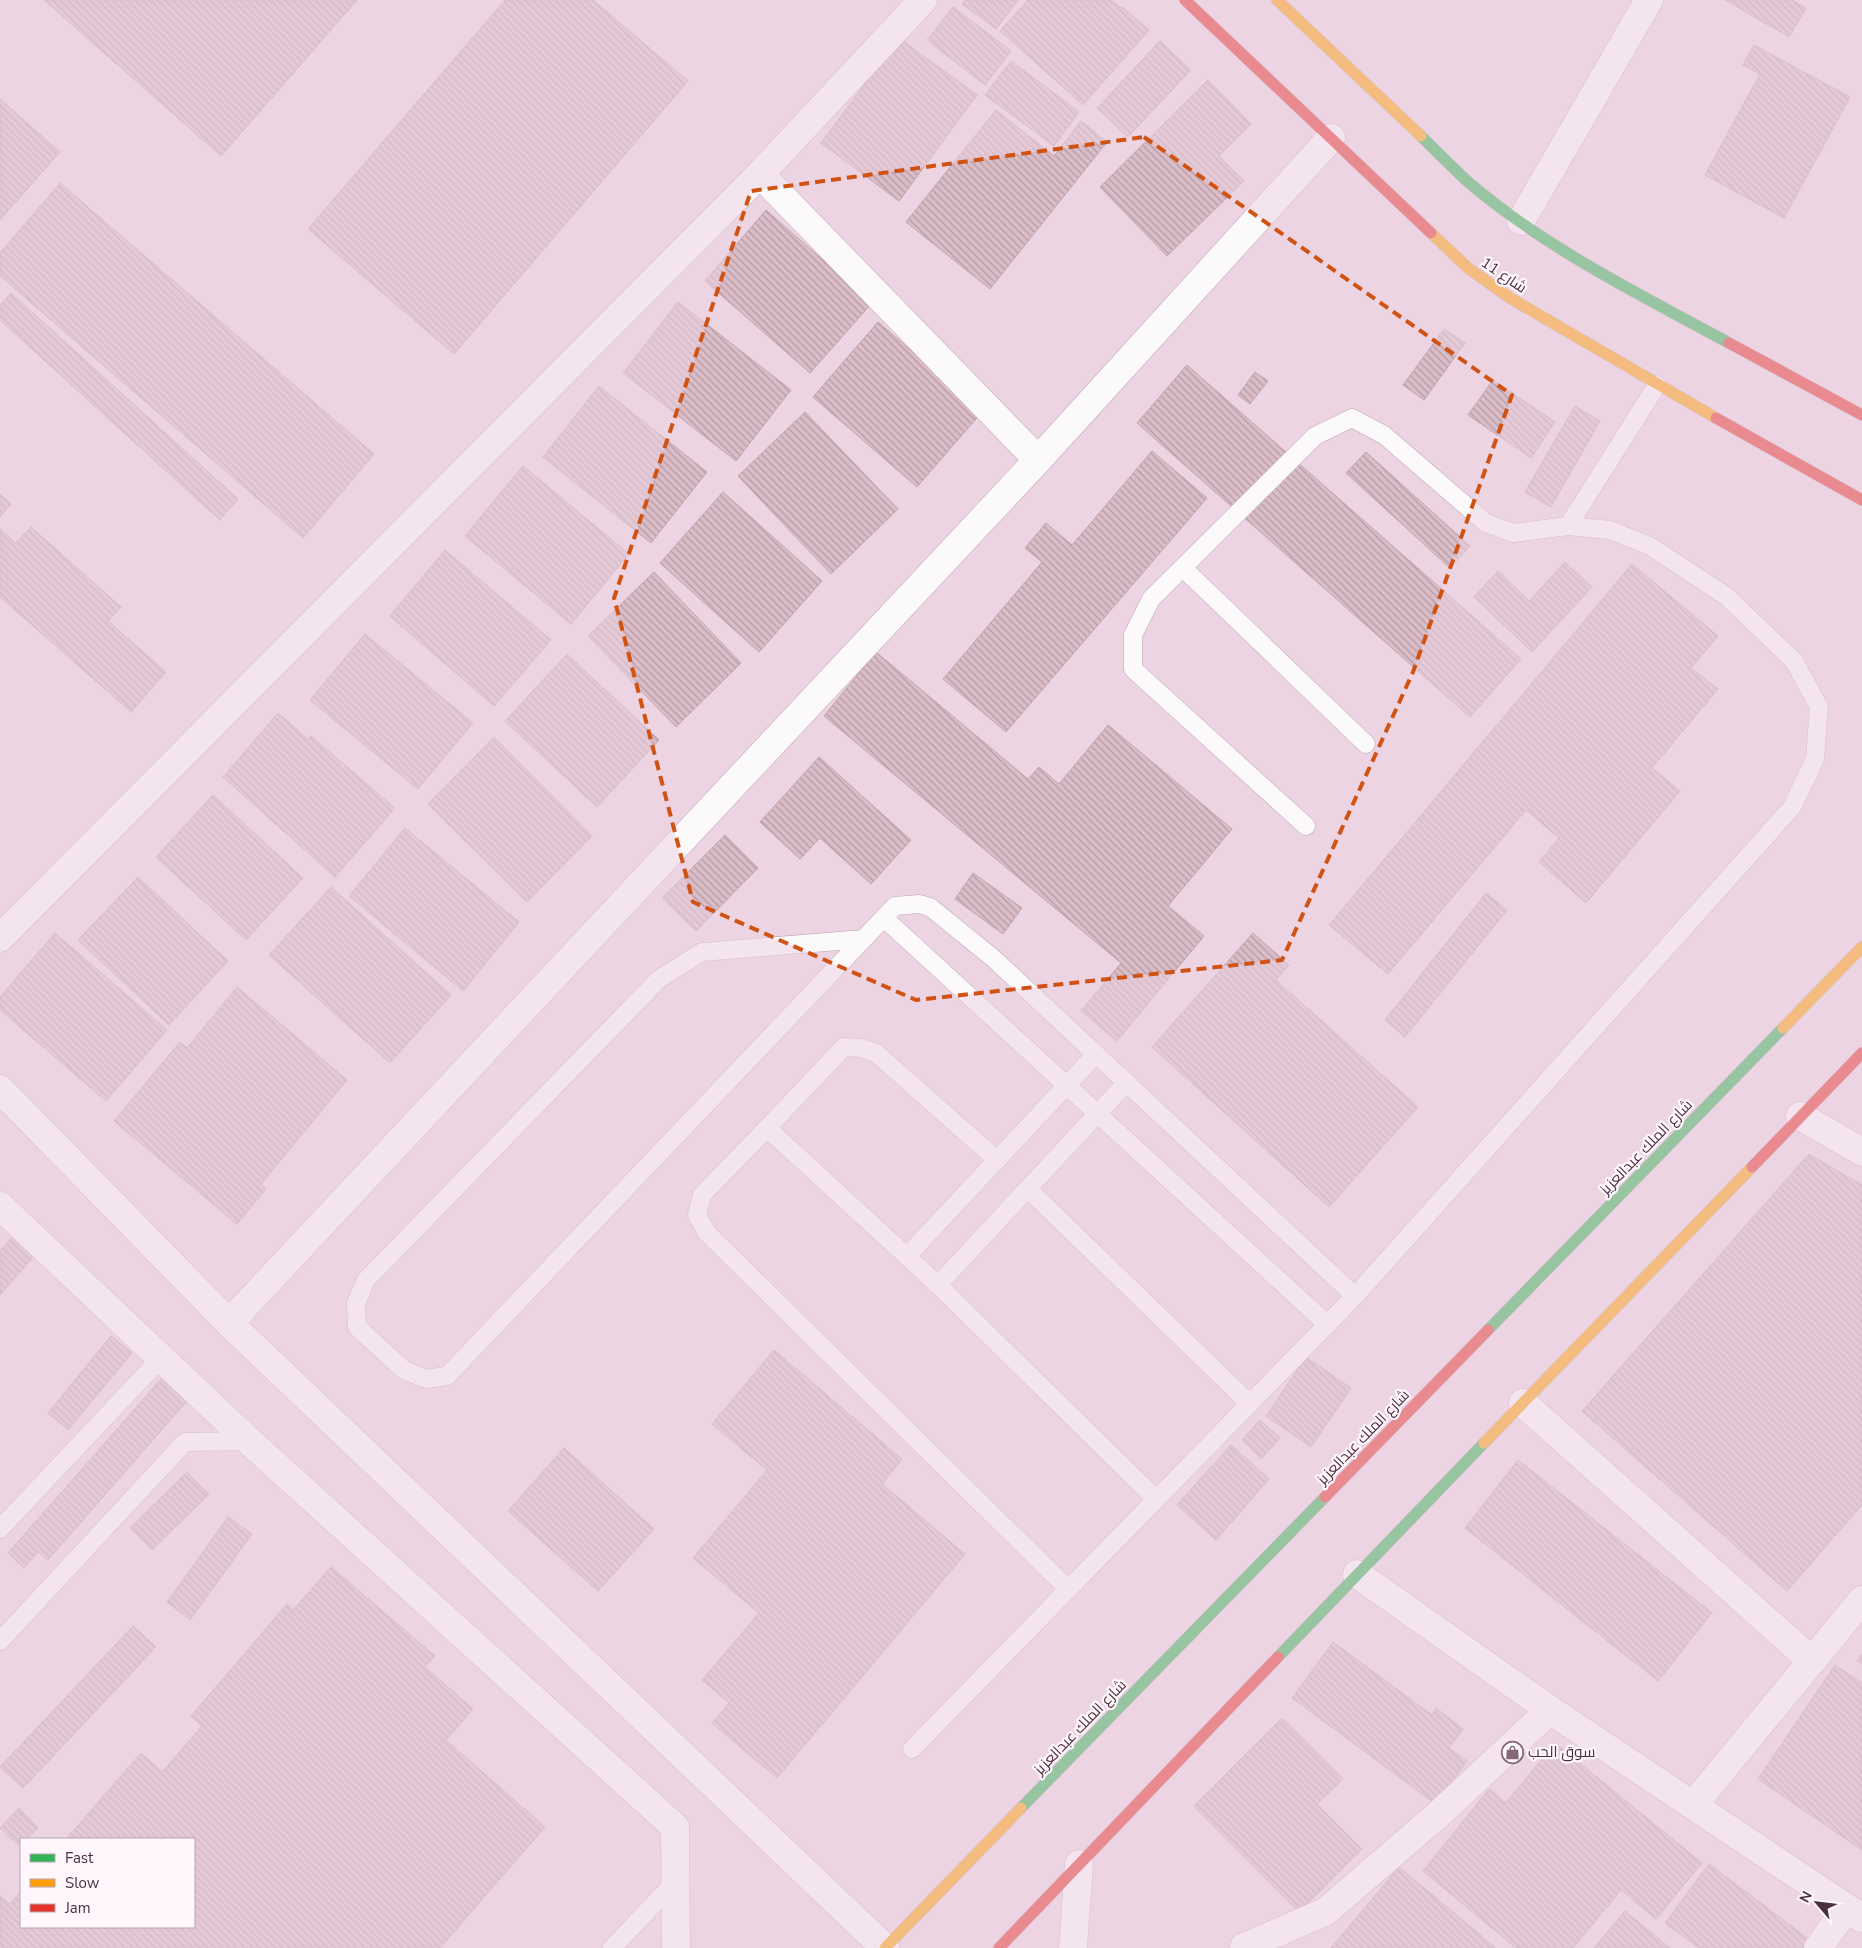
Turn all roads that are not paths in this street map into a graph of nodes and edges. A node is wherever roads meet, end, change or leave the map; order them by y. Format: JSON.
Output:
{"nodes":[{"id":1,"x":923,"y":0,"type":"edge"},
{"id":2,"x":1185,"y":0,"type":"edge"},
{"id":3,"x":1277,"y":0,"type":"edge"},
{"id":4,"x":1649,"y":0,"type":"edge"},
{"id":5,"x":1331,"y":138,"type":"junction"},
{"id":6,"x":760,"y":174,"type":"junction"},
{"id":7,"x":1521,"y":221,"type":"junction"},
{"id":8,"x":1658,"y":385,"type":"junction"},
{"id":9,"x":1862,"y":415,"type":"edge"},
{"id":10,"x":1038,"y":460,"type":"junction"},
{"id":11,"x":1862,"y":500,"type":"edge"},
{"id":12,"x":1568,"y":526,"type":"junction"},
{"id":13,"x":1182,"y":568,"type":"junction"},
{"id":14,"x":1366,"y":744,"type":"dead end"},
{"id":15,"x":1306,"y":826,"type":"dead end"},
{"id":16,"x":884,"y":918,"type":"junction"},
{"id":17,"x":0,"y":938,"type":"edge"},
{"id":18,"x":863,"y":940,"type":"junction"},
{"id":19,"x":1862,"y":947,"type":"edge"},
{"id":20,"x":1862,"y":1053,"type":"edge"},
{"id":21,"x":1096,"y":1054,"type":"junction"},
{"id":22,"x":1127,"y":1082,"type":"junction"},
{"id":23,"x":1067,"y":1086,"type":"junction"},
{"id":24,"x":0,"y":1089,"type":"edge"},
{"id":25,"x":1098,"y":1114,"type":"junction"},
{"id":26,"x":1800,"y":1116,"type":"junction"},
{"id":27,"x":767,"y":1128,"type":"junction"},
{"id":28,"x":1862,"y":1152,"type":"edge"},
{"id":29,"x":997,"y":1160,"type":"junction"},
{"id":30,"x":1028,"y":1190,"type":"junction"},
{"id":31,"x":0,"y":1206,"type":"edge"},
{"id":32,"x":906,"y":1256,"type":"junction"},
{"id":33,"x":938,"y":1286,"type":"junction"},
{"id":34,"x":1355,"y":1296,"type":"junction"},
{"id":35,"x":229,"y":1322,"type":"junction"},
{"id":36,"x":1328,"y":1325,"type":"junction"},
{"id":37,"x":160,"y":1359,"type":"junction"},
{"id":38,"x":1523,"y":1403,"type":"junction"},
{"id":39,"x":1250,"y":1404,"type":"junction"},
{"id":40,"x":250,"y":1441,"type":"junction"},
{"id":41,"x":1156,"y":1499,"type":"junction"},
{"id":42,"x":0,"y":1528,"type":"edge"},
{"id":43,"x":1357,"y":1574,"type":"junction"},
{"id":44,"x":1068,"y":1589,"type":"junction"},
{"id":45,"x":1862,"y":1600,"type":"edge"},
{"id":46,"x":0,"y":1641,"type":"edge"},
{"id":47,"x":1812,"y":1661,"type":"junction"},
{"id":48,"x":1550,"y":1710,"type":"junction"},
{"id":49,"x":912,"y":1748,"type":"dead end"},
{"id":50,"x":1694,"y":1804,"type":"junction"},
{"id":51,"x":1079,"y":1864,"type":"junction"},
{"id":52,"x":674,"y":1883,"type":"junction"},
{"id":53,"x":1855,"y":1913,"type":"edge"},
{"id":54,"x":1244,"y":1947,"type":"edge"},
{"id":55,"x":612,"y":1948,"type":"edge"},
{"id":56,"x":676,"y":1948,"type":"edge"},
{"id":57,"x":885,"y":1948,"type":"edge"},
{"id":58,"x":999,"y":1948,"type":"edge"},
{"id":59,"x":1073,"y":1948,"type":"edge"},
{"id":60,"x":1818,"y":1948,"type":"edge"}],
"edges":[{"from":1,"to":6,"type":"street"},
{"from":2,"to":5,"type":"street","name":"شارع 11"},
{"from":3,"to":7,"type":"street"},
{"from":4,"to":7,"type":"street"},
{"from":5,"to":8,"type":"street","name":"شارع 11"},
{"from":5,"to":10,"type":"street"},
{"from":6,"to":10,"type":"street"},
{"from":6,"to":17,"type":"street"},
{"from":7,"to":9,"type":"street"},
{"from":8,"to":11,"type":"street","name":"شارع 11"},
{"from":8,"to":12,"type":"lane"},
{"from":10,"to":35,"type":"street"},
{"from":12,"to":13,"type":"lane"},
{"from":12,"to":34,"type":"lane"},
{"from":13,"to":14,"type":"lane"},
{"from":13,"to":15,"type":"lane"},
{"from":16,"to":18,"type":"lane"},
{"from":16,"to":21,"type":"lane"},
{"from":16,"to":23,"type":"lane"},
{"from":18,"to":18,"type":"lane"},
{"from":19,"to":57,"type":"street","name":"شارع الملك عبدالعزيز"},
{"from":20,"to":26,"type":"street"},
{"from":21,"to":22,"type":"lane"},
{"from":21,"to":23,"type":"lane"},
{"from":22,"to":25,"type":"lane"},
{"from":22,"to":34,"type":"lane"},
{"from":23,"to":25,"type":"lane"},
{"from":23,"to":29,"type":"lane"},
{"from":24,"to":35,"type":"street"},
{"from":25,"to":30,"type":"lane"},
{"from":25,"to":36,"type":"lane"},
{"from":26,"to":28,"type":"street"},
{"from":26,"to":38,"type":"street"},
{"from":27,"to":29,"type":"lane"},
{"from":27,"to":32,"type":"lane"},
{"from":27,"to":44,"type":"lane"},
{"from":29,"to":32,"type":"lane"},
{"from":30,"to":33,"type":"lane"},
{"from":30,"to":39,"type":"lane"},
{"from":31,"to":37,"type":"street"},
{"from":32,"to":33,"type":"lane"},
{"from":33,"to":41,"type":"lane"},
{"from":34,"to":36,"type":"lane"},
{"from":35,"to":57,"type":"street"},
{"from":36,"to":39,"type":"lane"},
{"from":37,"to":40,"type":"street"},
{"from":37,"to":42,"type":"lane"},
{"from":38,"to":43,"type":"street"},
{"from":38,"to":47,"type":"street"},
{"from":39,"to":41,"type":"lane"},
{"from":40,"to":46,"type":"lane"},
{"from":40,"to":52,"type":"street"},
{"from":41,"to":44,"type":"lane"},
{"from":43,"to":48,"type":"street"},
{"from":43,"to":51,"type":"street"},
{"from":44,"to":49,"type":"lane"},
{"from":45,"to":47,"type":"street"},
{"from":47,"to":50,"type":"street"},
{"from":48,"to":50,"type":"street"},
{"from":48,"to":54,"type":"street"},
{"from":50,"to":53,"type":"street"},
{"from":51,"to":58,"type":"street"},
{"from":51,"to":59,"type":"street"},
{"from":52,"to":55,"type":"lane"},
{"from":52,"to":56,"type":"street"},
{"from":53,"to":60,"type":"street"}]}
